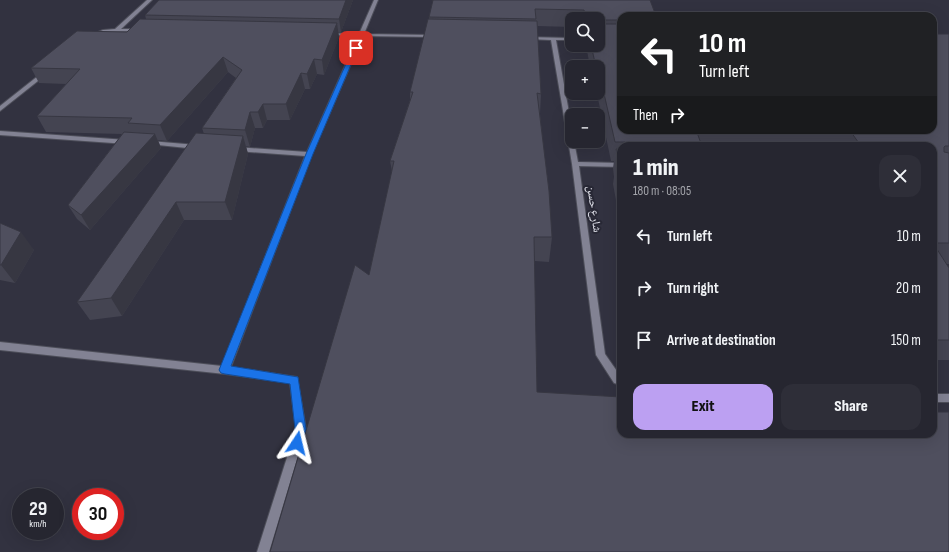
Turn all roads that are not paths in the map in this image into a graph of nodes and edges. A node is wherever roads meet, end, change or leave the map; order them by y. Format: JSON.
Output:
{"nodes":[{"id":1,"x":150,"y":0,"type":"edge"},
{"id":2,"x":376,"y":0,"type":"edge"},
{"id":3,"x":117,"y":30,"type":"junction"},
{"id":4,"x":149,"y":30,"type":"edge"},
{"id":5,"x":322,"y":34,"type":"edge"},
{"id":6,"x":361,"y":35,"type":"junction"},
{"id":7,"x":441,"y":36,"type":"edge"},
{"id":8,"x":89,"y":37,"type":"edge"},
{"id":9,"x":521,"y":38,"type":"edge"},
{"id":10,"x":552,"y":38,"type":"junction"},
{"id":11,"x":565,"y":38,"type":"edge"},
{"id":12,"x":47,"y":71,"type":"edge"},
{"id":13,"x":0,"y":109,"type":"edge"},
{"id":14,"x":0,"y":133,"type":"edge"},
{"id":15,"x":135,"y":142,"type":"edge"},
{"id":16,"x":143,"y":143,"type":"edge"},
{"id":17,"x":206,"y":147,"type":"edge"},
{"id":18,"x":230,"y":149,"type":"edge"},
{"id":19,"x":309,"y":154,"type":"junction"},
{"id":20,"x":575,"y":164,"type":"junction"},
{"id":21,"x":617,"y":165,"type":"edge"},
{"id":22,"x":0,"y":346,"type":"edge"},
{"id":23,"x":225,"y":370,"type":"junction"},
{"id":24,"x":617,"y":378,"type":"edge"},
{"id":25,"x":937,"y":398,"type":"edge"},
{"id":26,"x":949,"y":398,"type":"edge"},
{"id":27,"x":263,"y":552,"type":"edge"}],
"edges":[{"from":1,"to":3,"type":"street"},
{"from":2,"to":6,"type":"street"},
{"from":3,"to":4,"type":"street"},
{"from":3,"to":8,"type":"street"},
{"from":5,"to":6,"type":"street"},
{"from":6,"to":7,"type":"street"},
{"from":6,"to":19,"type":"street"},
{"from":9,"to":10,"type":"street"},
{"from":10,"to":11,"type":"street"},
{"from":10,"to":20,"type":"street","name":"شارع حسن"},
{"from":12,"to":13,"type":"street"},
{"from":14,"to":15,"type":"street"},
{"from":16,"to":17,"type":"street"},
{"from":18,"to":19,"type":"street"},
{"from":19,"to":23,"type":"street"},
{"from":20,"to":21,"type":"street"},
{"from":20,"to":24,"type":"street","name":"شارع حسن"},
{"from":22,"to":23,"type":"street"},
{"from":23,"to":27,"type":"street"},
{"from":25,"to":26,"type":"street"}]}
